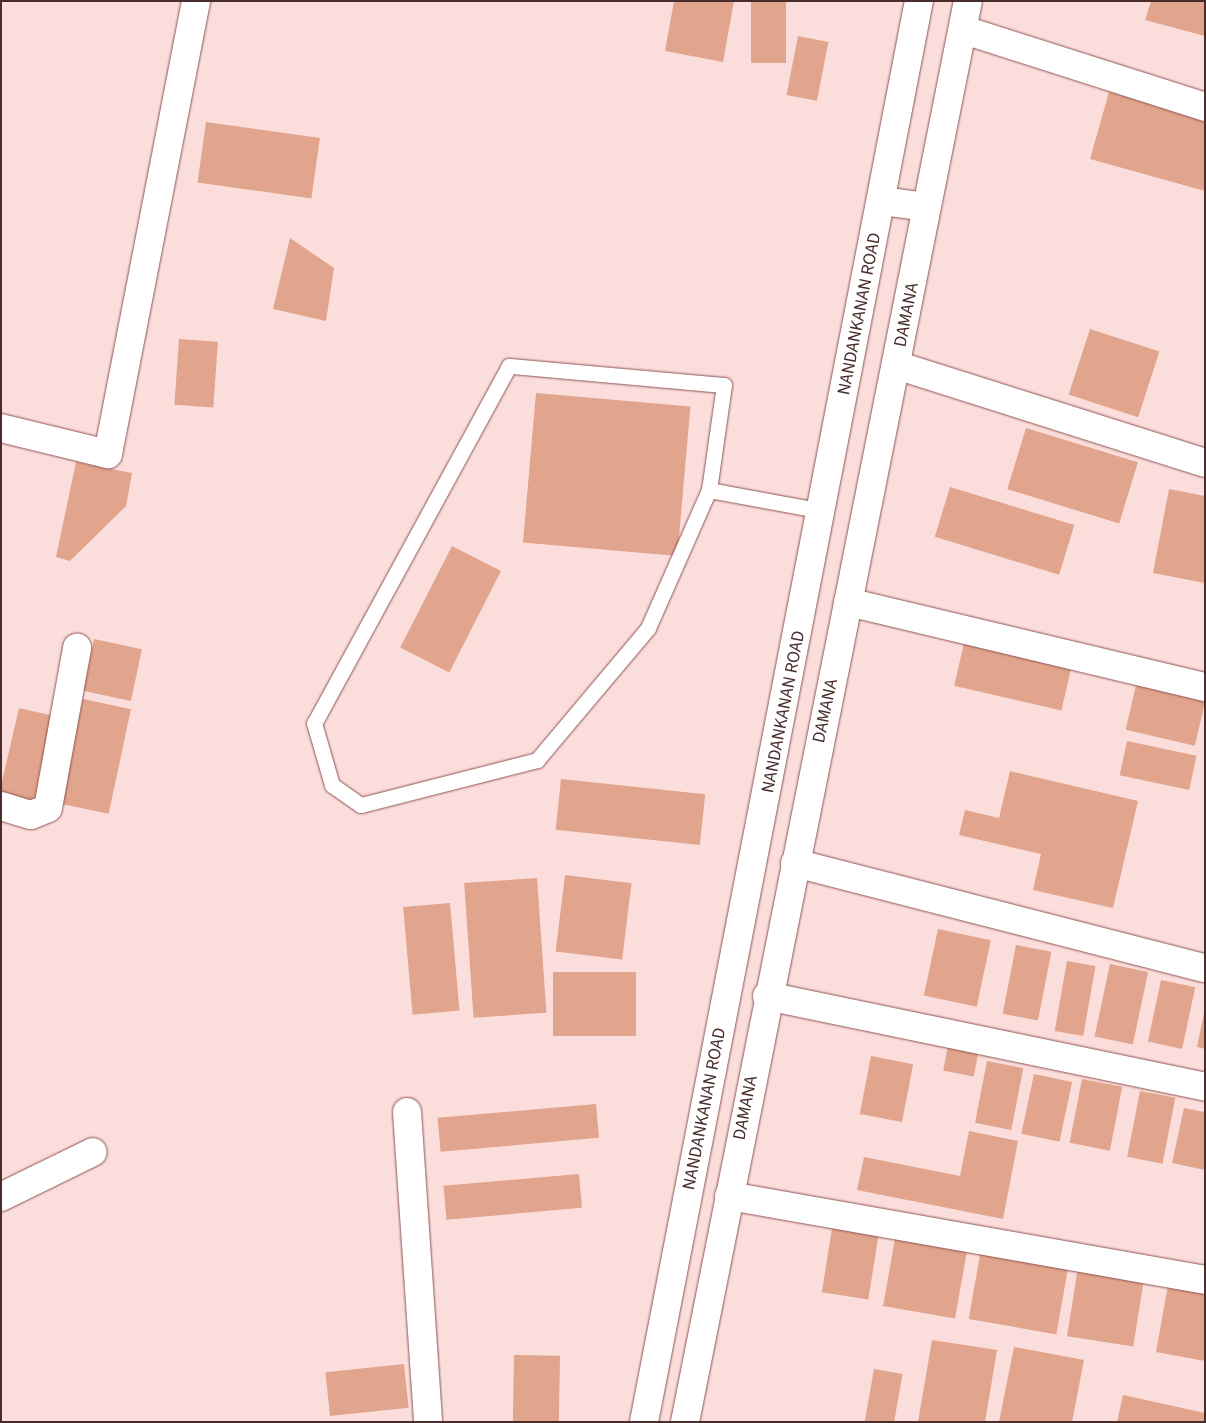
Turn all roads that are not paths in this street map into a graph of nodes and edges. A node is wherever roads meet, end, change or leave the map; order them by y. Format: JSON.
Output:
{"nodes":[{"id":1,"x":196,"y":1,"type":"edge"},
{"id":2,"x":918,"y":1,"type":"edge"},
{"id":3,"x":968,"y":1,"type":"edge"},
{"id":4,"x":964,"y":30,"type":"junction"},
{"id":5,"x":1205,"y":107,"type":"edge"},
{"id":6,"x":881,"y":201,"type":"junction"},
{"id":7,"x":926,"y":208,"type":"junction"},
{"id":8,"x":896,"y":365,"type":"junction"},
{"id":9,"x":1,"y":428,"type":"edge"},
{"id":10,"x":1205,"y":463,"type":"edge"},
{"id":11,"x":709,"y":490,"type":"junction"},
{"id":12,"x":823,"y":511,"type":"junction"},
{"id":13,"x":848,"y":602,"type":"junction"},
{"id":14,"x":77,"y":648,"type":"dead end"},
{"id":15,"x":1205,"y":686,"type":"edge"},
{"id":16,"x":1,"y":806,"type":"edge"},
{"id":17,"x":794,"y":863,"type":"junction"},
{"id":18,"x":1205,"y":968,"type":"edge"},
{"id":19,"x":767,"y":996,"type":"junction"},
{"id":20,"x":1205,"y":1087,"type":"edge"},
{"id":21,"x":407,"y":1112,"type":"dead end"},
{"id":22,"x":93,"y":1152,"type":"dead end"},
{"id":23,"x":729,"y":1196,"type":"junction"},
{"id":24,"x":1,"y":1197,"type":"edge"},
{"id":25,"x":1205,"y":1280,"type":"edge"},
{"id":26,"x":428,"y":1422,"type":"edge"},
{"id":27,"x":644,"y":1422,"type":"edge"},
{"id":28,"x":685,"y":1422,"type":"edge"}],
"edges":[{"from":1,"to":9,"type":"street"},
{"from":2,"to":6,"type":"street","name":"NANDANKANAN ROAD"},
{"from":3,"to":4,"type":"street","name":"DAMANA"},
{"from":4,"to":5,"type":"street"},
{"from":4,"to":7,"type":"street","name":"DAMANA"},
{"from":6,"to":7,"type":"street"},
{"from":6,"to":12,"type":"street","name":"NANDANKANAN ROAD"},
{"from":7,"to":8,"type":"street","name":"DAMANA"},
{"from":8,"to":10,"type":"street"},
{"from":8,"to":13,"type":"street","name":"DAMANA"},
{"from":11,"to":11,"type":"lane"},
{"from":11,"to":12,"type":"lane"},
{"from":12,"to":27,"type":"street","name":"NANDANKANAN ROAD"},
{"from":13,"to":15,"type":"street"},
{"from":13,"to":17,"type":"street","name":"DAMANA"},
{"from":14,"to":16,"type":"street"},
{"from":17,"to":18,"type":"street"},
{"from":17,"to":19,"type":"street","name":"DAMANA"},
{"from":19,"to":20,"type":"street"},
{"from":19,"to":23,"type":"street","name":"DAMANA"},
{"from":21,"to":26,"type":"street"},
{"from":22,"to":24,"type":"street"},
{"from":23,"to":25,"type":"street"},
{"from":23,"to":28,"type":"street","name":"DAMANA"}]}
